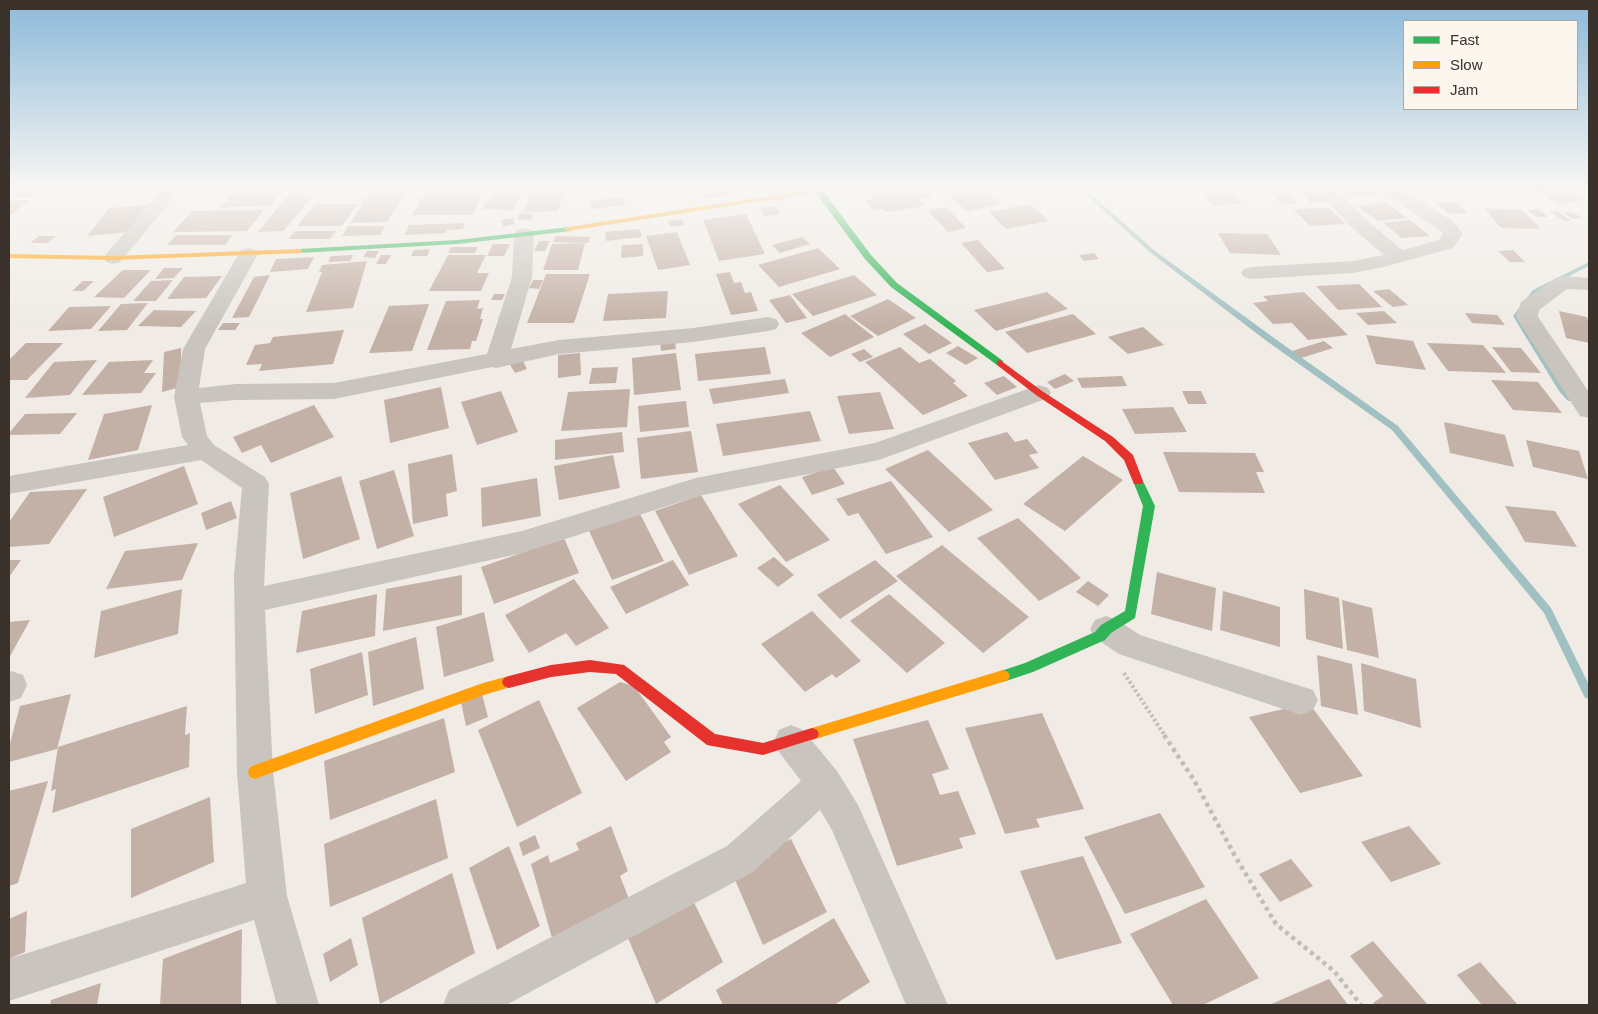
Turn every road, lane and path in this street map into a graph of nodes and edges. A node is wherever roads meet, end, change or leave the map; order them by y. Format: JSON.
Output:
{"nodes":[{"id":1,"x":133,"y":234,"type":"edge"},
{"id":2,"x":521,"y":234,"type":"edge"},
{"id":3,"x":524,"y":234,"type":"edge"},
{"id":4,"x":851,"y":234,"type":"edge"},
{"id":5,"x":1372,"y":234,"type":"edge"},
{"id":6,"x":1452,"y":234,"type":"edge"},
{"id":7,"x":248,"y":254,"type":"junction"},
{"id":8,"x":9,"y":256,"type":"edge"},
{"id":9,"x":1397,"y":256,"type":"junction"},
{"id":10,"x":113,"y":258,"type":"junction"},
{"id":11,"x":1251,"y":273,"type":"dead end"},
{"id":12,"x":1589,"y":284,"type":"edge"},
{"id":13,"x":768,"y":324,"type":"dead end"},
{"id":14,"x":496,"y":360,"type":"junction"},
{"id":15,"x":1038,"y":393,"type":"junction"},
{"id":16,"x":186,"y":397,"type":"junction"},
{"id":17,"x":1589,"y":410,"type":"edge"},
{"id":18,"x":205,"y":451,"type":"junction"},
{"id":19,"x":9,"y":485,"type":"edge"},
{"id":20,"x":250,"y":601,"type":"junction"},
{"id":21,"x":1103,"y":632,"type":"junction"},
{"id":22,"x":1301,"y":700,"type":"dead end"},
{"id":23,"x":791,"y":741,"type":"junction"},
{"id":24,"x":255,"y":772,"type":"junction"},
{"id":25,"x":824,"y":783,"type":"junction"},
{"id":26,"x":267,"y":896,"type":"junction"},
{"id":27,"x":9,"y":980,"type":"edge"},
{"id":28,"x":298,"y":1005,"type":"edge"},
{"id":29,"x":464,"y":1005,"type":"edge"},
{"id":30,"x":927,"y":1005,"type":"edge"},
{"id":31,"x":1361,"y":1005,"type":"edge"}],
"edges":[{"from":1,"to":10,"type":"street"},
{"from":2,"to":7,"type":"street"},
{"from":3,"to":14,"type":"street"},
{"from":4,"to":15,"type":"street"},
{"from":5,"to":9,"type":"street"},
{"from":6,"to":9,"type":"street"},
{"from":7,"to":10,"type":"street"},
{"from":7,"to":16,"type":"street"},
{"from":8,"to":10,"type":"street"},
{"from":9,"to":11,"type":"street"},
{"from":12,"to":17,"type":"street"},
{"from":13,"to":14,"type":"street"},
{"from":14,"to":16,"type":"street"},
{"from":15,"to":20,"type":"street"},
{"from":15,"to":21,"type":"street"},
{"from":16,"to":18,"type":"street"},
{"from":18,"to":19,"type":"street"},
{"from":18,"to":20,"type":"street"},
{"from":20,"to":24,"type":"street"},
{"from":21,"to":22,"type":"street"},
{"from":21,"to":23,"type":"street"},
{"from":21,"to":31,"type":"path"},
{"from":23,"to":24,"type":"street"},
{"from":23,"to":25,"type":"street"},
{"from":24,"to":26,"type":"street"},
{"from":25,"to":29,"type":"street"},
{"from":25,"to":30,"type":"street"},
{"from":26,"to":27,"type":"street"},
{"from":26,"to":28,"type":"street"}]}
